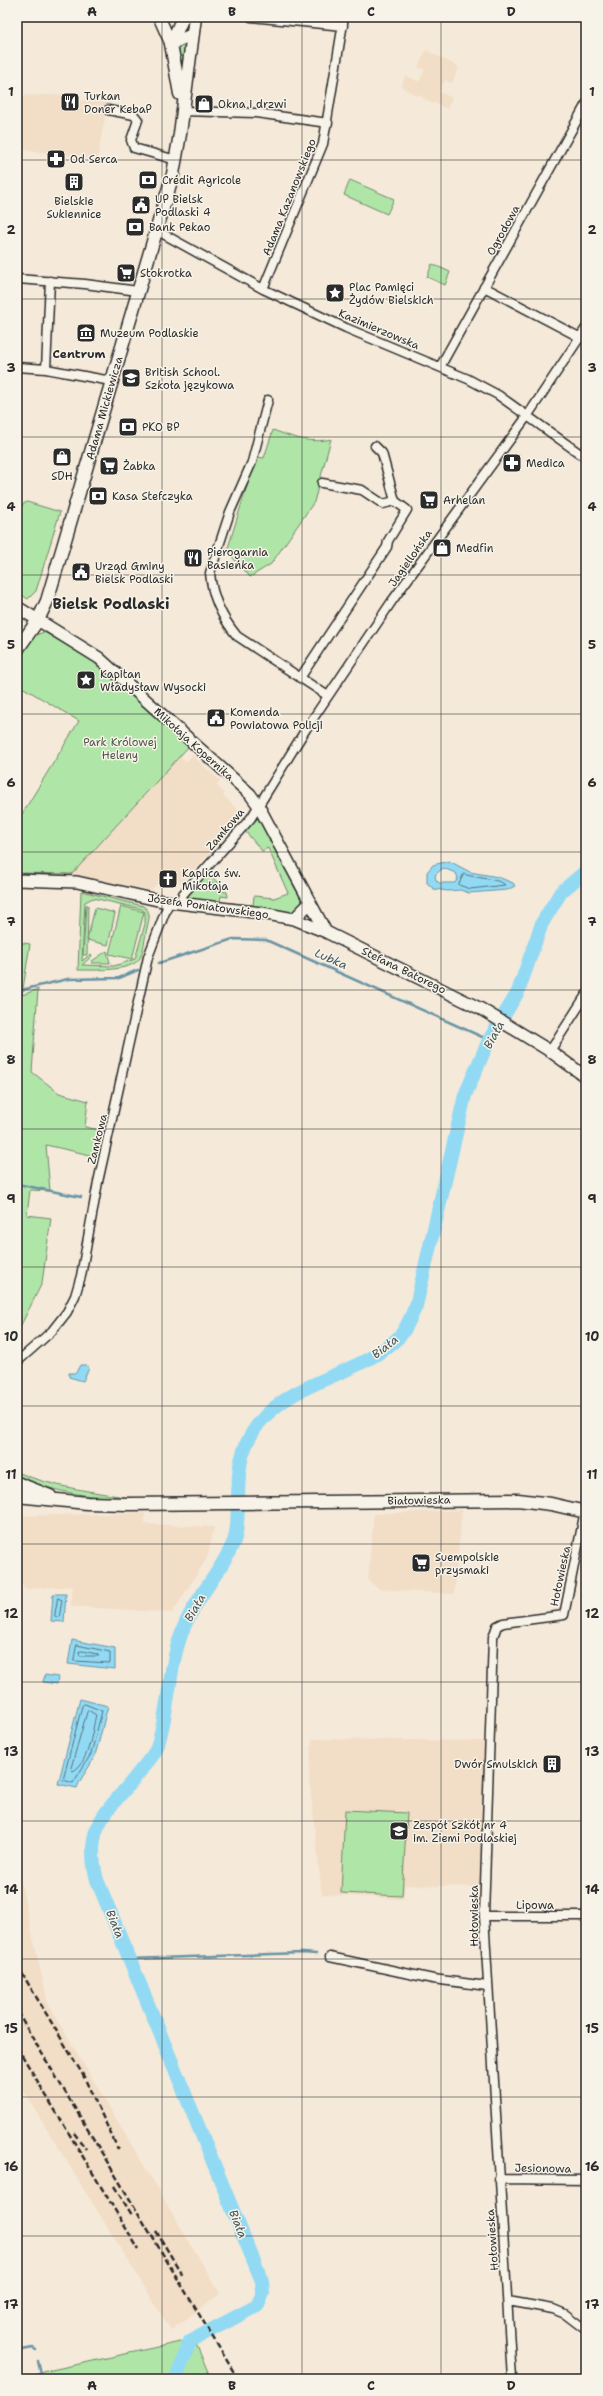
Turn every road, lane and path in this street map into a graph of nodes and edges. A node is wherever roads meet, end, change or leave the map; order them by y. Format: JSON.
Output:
{"nodes":[{"id":1,"x":195,"y":17,"type":"edge"},
{"id":2,"x":251,"y":17,"type":"edge"},
{"id":3,"x":344,"y":17,"type":"edge"},
{"id":4,"x":160,"y":18,"type":"edge"},
{"id":5,"x":182,"y":19,"type":"edge"},
{"id":6,"x":342,"y":26,"type":"junction"},
{"id":7,"x":192,"y":34,"type":"junction"},
{"id":8,"x":171,"y":44,"type":"junction"},
{"id":9,"x":586,"y":104,"type":"edge"},
{"id":10,"x":108,"y":110,"type":"dead end"},
{"id":11,"x":181,"y":111,"type":"junction"},
{"id":12,"x":328,"y":123,"type":"junction"},
{"id":13,"x":176,"y":160,"type":"junction"},
{"id":14,"x":156,"y":230,"type":"junction"},
{"id":15,"x":17,"y":279,"type":"edge"},
{"id":16,"x":50,"y":281,"type":"junction"},
{"id":17,"x":484,"y":287,"type":"junction"},
{"id":18,"x":263,"y":289,"type":"junction"},
{"id":19,"x":138,"y":291,"type":"junction"},
{"id":20,"x":586,"y":328,"type":"edge"},
{"id":21,"x":581,"y":338,"type":"junction"},
{"id":22,"x":17,"y":367,"type":"edge"},
{"id":23,"x":440,"y":367,"type":"junction"},
{"id":24,"x":46,"y":369,"type":"junction"},
{"id":25,"x":111,"y":381,"type":"junction"},
{"id":26,"x":268,"y":400,"type":"dead end"},
{"id":27,"x":528,"y":415,"type":"junction"},
{"id":28,"x":376,"y":446,"type":"dead end"},
{"id":29,"x":586,"y":458,"type":"edge"},
{"id":30,"x":322,"y":483,"type":"dead end"},
{"id":31,"x":395,"y":501,"type":"junction"},
{"id":32,"x":17,"y":608,"type":"edge"},
{"id":33,"x":38,"y":620,"type":"junction"},
{"id":34,"x":17,"y":650,"type":"edge"},
{"id":35,"x":300,"y":678,"type":"junction"},
{"id":36,"x":328,"y":696,"type":"junction"},
{"id":37,"x":258,"y":805,"type":"junction"},
{"id":38,"x":17,"y":880,"type":"edge"},
{"id":39,"x":174,"y":903,"type":"junction"},
{"id":40,"x":310,"y":903,"type":"junction"},
{"id":41,"x":294,"y":919,"type":"junction"},
{"id":42,"x":326,"y":932,"type":"junction"},
{"id":43,"x":586,"y":995,"type":"edge"},
{"id":44,"x":550,"y":1051,"type":"junction"},
{"id":45,"x":586,"y":1077,"type":"edge"},
{"id":46,"x":17,"y":1362,"type":"edge"},
{"id":47,"x":17,"y":1483,"type":"edge"},
{"id":48,"x":17,"y":1496,"type":"edge"},
{"id":49,"x":60,"y":1501,"type":"junction"},
{"id":50,"x":586,"y":1510,"type":"edge"},
{"id":51,"x":484,"y":1916,"type":"junction"},
{"id":52,"x":586,"y":1916,"type":"edge"},
{"id":53,"x":330,"y":1957,"type":"dead end"},
{"id":54,"x":487,"y":1986,"type":"junction"},
{"id":55,"x":499,"y":2179,"type":"junction"},
{"id":56,"x":586,"y":2180,"type":"edge"},
{"id":57,"x":508,"y":2301,"type":"junction"},
{"id":58,"x":586,"y":2330,"type":"edge"},
{"id":59,"x":512,"y":2379,"type":"edge"}],
"edges":[{"from":1,"to":7,"type":"main road","name":"Adama Mickiewicza"},
{"from":2,"to":6,"type":"street"},
{"from":3,"to":6,"type":"street","name":"Adama Kazanowskiego"},
{"from":4,"to":5,"type":"street"},
{"from":4,"to":8,"type":"street"},
{"from":5,"to":8,"type":"main road"},
{"from":6,"to":12,"type":"street","name":"Adama Kazanowskiego"},
{"from":7,"to":8,"type":"street"},
{"from":7,"to":11,"type":"main road","name":"Adama Mickiewicza"},
{"from":8,"to":11,"type":"main road","name":"Adama Mickiewicza"},
{"from":9,"to":17,"type":"street","name":"Ogrodowa"},
{"from":10,"to":13,"type":"street"},
{"from":11,"to":12,"type":"street"},
{"from":11,"to":13,"type":"main road","name":"Adama Mickiewicza"},
{"from":12,"to":18,"type":"street","name":"Adama Kazanowskiego"},
{"from":13,"to":14,"type":"main road","name":"Adama Mickiewicza"},
{"from":14,"to":18,"type":"street","name":"Kazimierzowska"},
{"from":14,"to":19,"type":"main road","name":"Adama Mickiewicza"},
{"from":15,"to":16,"type":"street"},
{"from":16,"to":19,"type":"street"},
{"from":16,"to":24,"type":"street"},
{"from":17,"to":21,"type":"street"},
{"from":17,"to":23,"type":"street","name":"Ogrodowa"},
{"from":18,"to":23,"type":"street","name":"Kazimierzowska"},
{"from":19,"to":25,"type":"main road","name":"Adama Mickiewicza"},
{"from":20,"to":21,"type":"street","name":"Jagiellońska"},
{"from":21,"to":27,"type":"street","name":"Jagiellońska"},
{"from":22,"to":24,"type":"street"},
{"from":23,"to":27,"type":"street","name":"Kazimierzowska"},
{"from":24,"to":25,"type":"street"},
{"from":25,"to":33,"type":"main road","name":"Adama Mickiewicza"},
{"from":26,"to":35,"type":"street"},
{"from":27,"to":29,"type":"street","name":"Kazimierzowska"},
{"from":27,"to":36,"type":"street","name":"Jagiellońska"},
{"from":28,"to":31,"type":"street"},
{"from":30,"to":31,"type":"street"},
{"from":31,"to":35,"type":"street"},
{"from":32,"to":33,"type":"street","name":"Mikołaja Kopernika"},
{"from":33,"to":34,"type":"main road","name":"Adama Mickiewicza"},
{"from":33,"to":37,"type":"street","name":"Mikołaja Kopernika"},
{"from":35,"to":36,"type":"street"},
{"from":36,"to":37,"type":"street","name":"Jagiellońska"},
{"from":37,"to":39,"type":"street","name":"Zamkowa"},
{"from":37,"to":40,"type":"street","name":"Mikołaja Kopernika"},
{"from":38,"to":39,"type":"street","name":"Józefa Poniatowskiego"},
{"from":39,"to":41,"type":"street","name":"Józefa Poniatowskiego"},
{"from":39,"to":46,"type":"street","name":"Zamkowa"},
{"from":40,"to":41,"type":"street"},
{"from":40,"to":42,"type":"street","name":"Mikołaja Kopernika"},
{"from":41,"to":42,"type":"street","name":"Józefa Poniatowskiego"},
{"from":42,"to":44,"type":"street","name":"Stefana Batorego"},
{"from":43,"to":44,"type":"street"},
{"from":44,"to":45,"type":"street"},
{"from":47,"to":49,"type":"main road"},
{"from":48,"to":49,"type":"main road"},
{"from":49,"to":50,"type":"main road","name":"Białowieska"},
{"from":50,"to":51,"type":"street","name":"Hołowieska"},
{"from":51,"to":52,"type":"street","name":"Lipowa"},
{"from":51,"to":54,"type":"street","name":"Hołowieska"},
{"from":53,"to":54,"type":"street"},
{"from":54,"to":55,"type":"street","name":"Hołowieska"},
{"from":55,"to":56,"type":"street","name":"Jesionowa"},
{"from":55,"to":57,"type":"street","name":"Hołowieska"},
{"from":57,"to":58,"type":"street"},
{"from":57,"to":59,"type":"street","name":"Hołowieska"}]}
